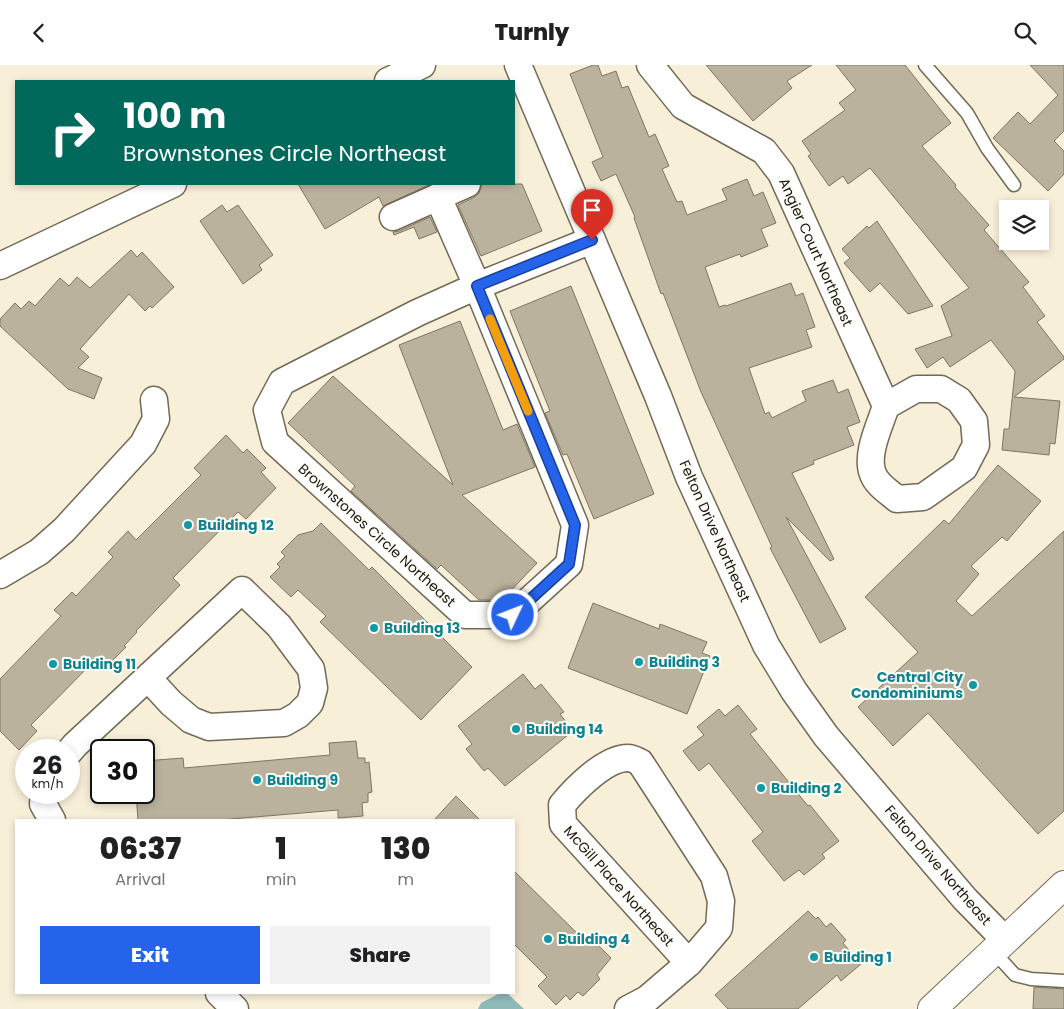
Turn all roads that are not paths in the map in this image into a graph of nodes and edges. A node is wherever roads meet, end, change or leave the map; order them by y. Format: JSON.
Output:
{"nodes":[{"id":1,"x":422,"y":65,"type":"edge"},
{"id":2,"x":518,"y":65,"type":"edge"},
{"id":3,"x":650,"y":65,"type":"edge"},
{"id":4,"x":925,"y":65,"type":"edge"},
{"id":5,"x":390,"y":80,"type":"edge"},
{"id":6,"x":171,"y":185,"type":"edge"},
{"id":7,"x":465,"y":185,"type":"edge"},
{"id":8,"x":1014,"y":185,"type":"dead end"},
{"id":9,"x":438,"y":197,"type":"junction"},
{"id":10,"x":392,"y":217,"type":"dead end"},
{"id":11,"x":592,"y":240,"type":"junction"},
{"id":12,"x":0,"y":266,"type":"edge"},
{"id":13,"x":477,"y":286,"type":"junction"},
{"id":14,"x":154,"y":400,"type":"dead end"},
{"id":15,"x":886,"y":406,"type":"junction"},
{"id":16,"x":0,"y":575,"type":"edge"},
{"id":17,"x":148,"y":678,"type":"junction"},
{"id":18,"x":80,"y":742,"type":"edge"},
{"id":19,"x":43,"y":804,"type":"edge"},
{"id":20,"x":51,"y":819,"type":"edge"},
{"id":21,"x":1064,"y":885,"type":"edge"},
{"id":22,"x":999,"y":946,"type":"junction"},
{"id":23,"x":688,"y":963,"type":"junction"},
{"id":24,"x":1064,"y":981,"type":"edge"},
{"id":25,"x":220,"y":994,"type":"edge"},
{"id":26,"x":235,"y":1009,"type":"edge"},
{"id":27,"x":628,"y":1009,"type":"edge"},
{"id":28,"x":932,"y":1009,"type":"edge"}],
"edges":[{"from":1,"to":5,"type":"street"},
{"from":2,"to":11,"type":"street","name":"Felton Drive Northeast"},
{"from":3,"to":15,"type":"street","name":"Angier Court Northeast"},
{"from":4,"to":8,"type":"lane"},
{"from":6,"to":12,"type":"street"},
{"from":7,"to":9,"type":"street"},
{"from":9,"to":10,"type":"street"},
{"from":9,"to":13,"type":"street"},
{"from":11,"to":13,"type":"street","name":"Brownstones Circle Northeast"},
{"from":11,"to":22,"type":"street","name":"Felton Drive Northeast"},
{"from":13,"to":13,"type":"street","name":"Brownstones Circle Northeast"},
{"from":14,"to":16,"type":"street"},
{"from":15,"to":15,"type":"street"},
{"from":17,"to":17,"type":"street"},
{"from":17,"to":18,"type":"street"},
{"from":19,"to":20,"type":"street"},
{"from":21,"to":22,"type":"main road"},
{"from":22,"to":24,"type":"lane"},
{"from":22,"to":28,"type":"main road"},
{"from":23,"to":23,"type":"street","name":"McGill Place Northeast"},
{"from":23,"to":27,"type":"street","name":"McGill Place Northeast"},
{"from":25,"to":26,"type":"street"}]}
